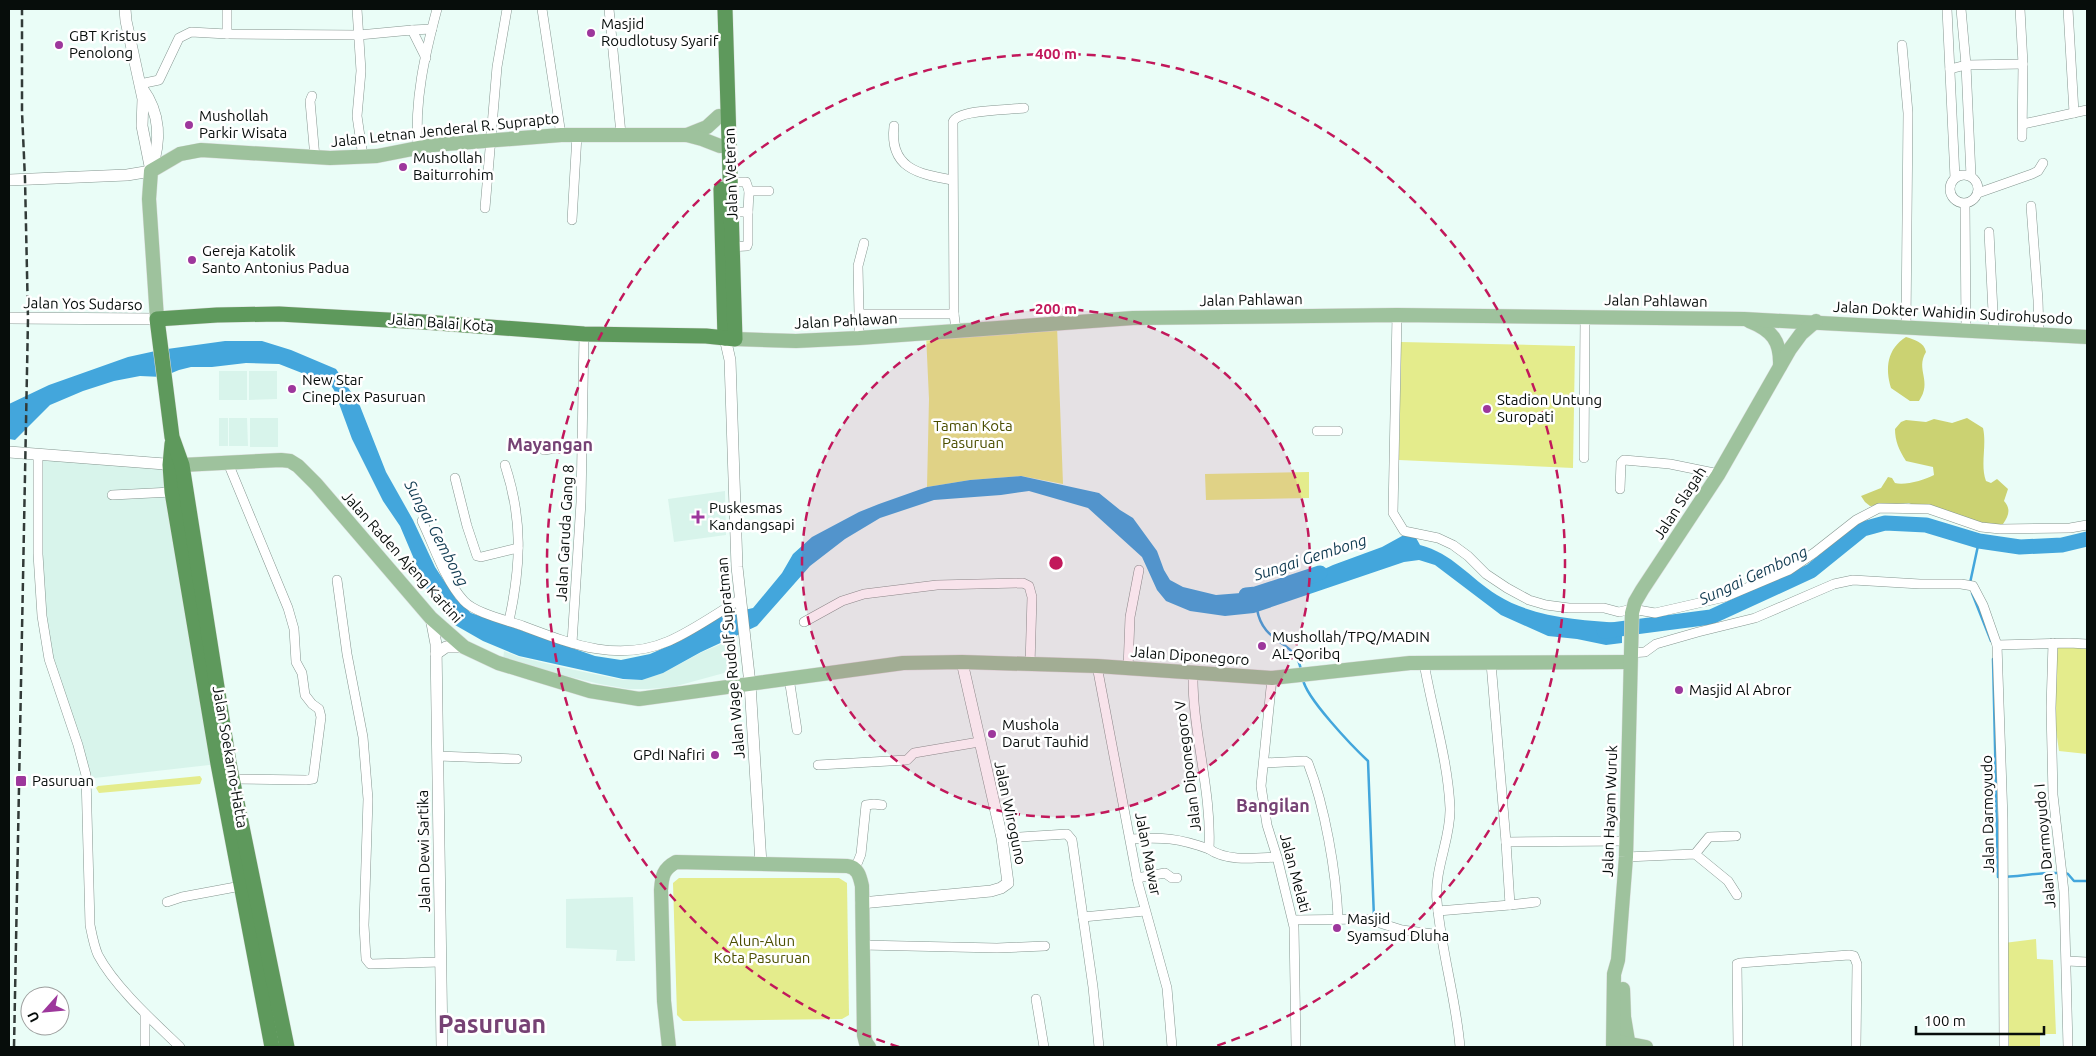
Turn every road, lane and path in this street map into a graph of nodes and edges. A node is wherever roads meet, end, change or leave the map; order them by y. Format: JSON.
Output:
{"nodes":[{"id":1,"x":125,"y":9,"type":"edge"},
{"id":2,"x":227,"y":9,"type":"edge"},
{"id":3,"x":357,"y":9,"type":"edge"},
{"id":4,"x":437,"y":9,"type":"edge"},
{"id":5,"x":507,"y":9,"type":"edge"},
{"id":6,"x":542,"y":9,"type":"edge"},
{"id":7,"x":609,"y":9,"type":"edge"},
{"id":8,"x":715,"y":9,"type":"edge"},
{"id":9,"x":725,"y":9,"type":"edge"},
{"id":10,"x":1947,"y":9,"type":"edge"},
{"id":11,"x":1961,"y":9,"type":"edge"},
{"id":12,"x":2020,"y":9,"type":"edge"},
{"id":13,"x":2068,"y":9,"type":"edge"},
{"id":14,"x":432,"y":29,"type":"junction"},
{"id":15,"x":412,"y":30,"type":"junction"},
{"id":16,"x":227,"y":34,"type":"junction"},
{"id":17,"x":359,"y":35,"type":"junction"},
{"id":18,"x":1902,"y":45,"type":"dead end"},
{"id":19,"x":426,"y":58,"type":"junction"},
{"id":20,"x":2022,"y":64,"type":"junction"},
{"id":21,"x":1966,"y":65,"type":"junction"},
{"id":22,"x":1950,"y":69,"type":"junction"},
{"id":23,"x":140,"y":84,"type":"junction"},
{"id":24,"x":312,"y":96,"type":"dead end"},
{"id":25,"x":1024,"y":108,"type":"dead end"},
{"id":26,"x":2087,"y":110,"type":"edge"},
{"id":27,"x":2074,"y":113,"type":"junction"},
{"id":28,"x":719,"y":116,"type":"junction"},
{"id":29,"x":2022,"y":124,"type":"junction"},
{"id":30,"x":894,"y":126,"type":"dead end"},
{"id":31,"x":621,"y":134,"type":"junction"},
{"id":32,"x":560,"y":135,"type":"junction"},
{"id":33,"x":577,"y":135,"type":"junction"},
{"id":34,"x":687,"y":135,"type":"junction"},
{"id":35,"x":2022,"y":137,"type":"dead end"},
{"id":36,"x":491,"y":139,"type":"junction"},
{"id":37,"x":418,"y":148,"type":"junction"},
{"id":38,"x":725,"y":151,"type":"junction"},
{"id":39,"x":362,"y":157,"type":"junction"},
{"id":40,"x":315,"y":158,"type":"junction"},
{"id":41,"x":2043,"y":163,"type":"dead end"},
{"id":42,"x":151,"y":171,"type":"junction"},
{"id":43,"x":1971,"y":176,"type":"junction"},
{"id":44,"x":1955,"y":178,"type":"junction"},
{"id":45,"x":9,"y":180,"type":"edge"},
{"id":46,"x":952,"y":180,"type":"junction"},
{"id":47,"x":731,"y":182,"type":"junction"},
{"id":48,"x":748,"y":191,"type":"junction"},
{"id":49,"x":769,"y":191,"type":"dead end"},
{"id":50,"x":1978,"y":193,"type":"junction"},
{"id":51,"x":1965,"y":204,"type":"junction"},
{"id":52,"x":2031,"y":206,"type":"dead end"},
{"id":53,"x":485,"y":208,"type":"dead end"},
{"id":54,"x":732,"y":212,"type":"junction"},
{"id":55,"x":748,"y":212,"type":"junction"},
{"id":56,"x":572,"y":220,"type":"dead end"},
{"id":57,"x":1989,"y":232,"type":"dead end"},
{"id":58,"x":864,"y":243,"type":"dead end"},
{"id":59,"x":728,"y":247,"type":"junction"},
{"id":60,"x":859,"y":314,"type":"junction"},
{"id":61,"x":954,"y":314,"type":"junction"},
{"id":62,"x":1397,"y":315,"type":"junction"},
{"id":63,"x":1585,"y":316,"type":"junction"},
{"id":64,"x":9,"y":318,"type":"edge"},
{"id":65,"x":157,"y":319,"type":"junction"},
{"id":66,"x":1744,"y":319,"type":"junction"},
{"id":67,"x":1816,"y":321,"type":"junction"},
{"id":68,"x":1906,"y":328,"type":"junction"},
{"id":69,"x":956,"y":330,"type":"junction"},
{"id":70,"x":1966,"y":331,"type":"junction"},
{"id":71,"x":1994,"y":332,"type":"junction"},
{"id":72,"x":584,"y":334,"type":"junction"},
{"id":73,"x":2039,"y":334,"type":"junction"},
{"id":74,"x":2087,"y":337,"type":"edge"},
{"id":75,"x":730,"y":338,"type":"junction"},
{"id":76,"x":858,"y":338,"type":"junction"},
{"id":77,"x":1780,"y":367,"type":"junction"},
{"id":78,"x":1317,"y":431,"type":"dead end"},
{"id":79,"x":1338,"y":431,"type":"dead end"},
{"id":80,"x":582,"y":444,"type":"junction"},
{"id":81,"x":544,"y":450,"type":"dead end"},
{"id":82,"x":9,"y":452,"type":"edge"},
{"id":83,"x":38,"y":454,"type":"junction"},
{"id":84,"x":1584,"y":458,"type":"dead end"},
{"id":85,"x":228,"y":463,"type":"junction"},
{"id":86,"x":176,"y":465,"type":"junction"},
{"id":87,"x":505,"y":465,"type":"dead end"},
{"id":88,"x":1719,"y":474,"type":"junction"},
{"id":89,"x":455,"y":478,"type":"dead end"},
{"id":90,"x":1620,"y":489,"type":"dead end"},
{"id":91,"x":172,"y":492,"type":"junction"},
{"id":92,"x":112,"y":495,"type":"dead end"},
{"id":93,"x":422,"y":521,"type":"dead end"},
{"id":94,"x":2087,"y":525,"type":"edge"},
{"id":95,"x":518,"y":548,"type":"junction"},
{"id":96,"x":1139,"y":570,"type":"dead end"},
{"id":97,"x":337,"y":580,"type":"dead end"},
{"id":98,"x":741,"y":602,"type":"junction"},
{"id":99,"x":1632,"y":611,"type":"junction"},
{"id":100,"x":431,"y":618,"type":"junction"},
{"id":101,"x":509,"y":621,"type":"junction"},
{"id":102,"x":804,"y":622,"type":"dead end"},
{"id":103,"x":572,"y":643,"type":"junction"},
{"id":104,"x":2053,"y":643,"type":"junction"},
{"id":105,"x":2087,"y":644,"type":"edge"},
{"id":106,"x":1997,"y":645,"type":"junction"},
{"id":107,"x":464,"y":647,"type":"junction"},
{"id":108,"x":436,"y":654,"type":"junction"},
{"id":109,"x":1630,"y":655,"type":"junction"},
{"id":110,"x":962,"y":662,"type":"junction"},
{"id":111,"x":1424,"y":663,"type":"junction"},
{"id":112,"x":1491,"y":663,"type":"junction"},
{"id":113,"x":1030,"y":665,"type":"junction"},
{"id":114,"x":1098,"y":666,"type":"junction"},
{"id":115,"x":1128,"y":669,"type":"junction"},
{"id":116,"x":1193,"y":673,"type":"junction"},
{"id":117,"x":789,"y":678,"type":"junction"},
{"id":118,"x":1272,"y":678,"type":"junction"},
{"id":119,"x":750,"y":684,"type":"junction"},
{"id":120,"x":797,"y":730,"type":"dead end"},
{"id":121,"x":979,"y":742,"type":"junction"},
{"id":122,"x":438,"y":756,"type":"junction"},
{"id":123,"x":517,"y":759,"type":"dead end"},
{"id":124,"x":1264,"y":763,"type":"junction"},
{"id":125,"x":818,"y":766,"type":"dead end"},
{"id":126,"x":232,"y":779,"type":"junction"},
{"id":127,"x":882,"y":805,"type":"dead end"},
{"id":128,"x":1736,"y":836,"type":"dead end"},
{"id":129,"x":1002,"y":838,"type":"junction"},
{"id":130,"x":1131,"y":839,"type":"junction"},
{"id":131,"x":1627,"y":841,"type":"junction"},
{"id":132,"x":1506,"y":842,"type":"junction"},
{"id":133,"x":1206,"y":848,"type":"junction"},
{"id":134,"x":1695,"y":854,"type":"junction"},
{"id":135,"x":1626,"y":856,"type":"junction"},
{"id":136,"x":1278,"y":857,"type":"junction"},
{"id":137,"x":761,"y":864,"type":"junction"},
{"id":138,"x":855,"y":869,"type":"junction"},
{"id":139,"x":1137,"y":878,"type":"junction"},
{"id":140,"x":1177,"y":878,"type":"dead end"},
{"id":141,"x":241,"y":886,"type":"junction"},
{"id":142,"x":1737,"y":895,"type":"dead end"},
{"id":143,"x":167,"y":902,"type":"dead end"},
{"id":144,"x":1536,"y":902,"type":"dead end"},
{"id":145,"x":861,"y":903,"type":"junction"},
{"id":146,"x":1510,"y":905,"type":"junction"},
{"id":147,"x":1145,"y":911,"type":"junction"},
{"id":148,"x":1438,"y":911,"type":"junction"},
{"id":149,"x":1083,"y":917,"type":"junction"},
{"id":150,"x":1338,"y":918,"type":"junction"},
{"id":151,"x":1293,"y":920,"type":"junction"},
{"id":152,"x":1442,"y":935,"type":"junction"},
{"id":153,"x":862,"y":945,"type":"junction"},
{"id":154,"x":1044,"y":946,"type":"dead end"},
{"id":155,"x":1618,"y":960,"type":"junction"},
{"id":156,"x":2067,"y":961,"type":"junction"},
{"id":157,"x":440,"y":962,"type":"junction"},
{"id":158,"x":2087,"y":962,"type":"edge"},
{"id":159,"x":1036,"y":999,"type":"dead end"},
{"id":160,"x":145,"y":1014,"type":"junction"},
{"id":161,"x":1620,"y":1046,"type":"edge"},
{"id":162,"x":145,"y":1047,"type":"edge"},
{"id":163,"x":180,"y":1047,"type":"edge"},
{"id":164,"x":272,"y":1047,"type":"edge"},
{"id":165,"x":287,"y":1047,"type":"edge"},
{"id":166,"x":442,"y":1047,"type":"edge"},
{"id":167,"x":669,"y":1047,"type":"edge"},
{"id":168,"x":869,"y":1047,"type":"edge"},
{"id":169,"x":1044,"y":1047,"type":"edge"},
{"id":170,"x":1099,"y":1047,"type":"edge"},
{"id":171,"x":1172,"y":1047,"type":"edge"},
{"id":172,"x":1296,"y":1047,"type":"edge"},
{"id":173,"x":1460,"y":1047,"type":"edge"},
{"id":174,"x":1646,"y":1047,"type":"edge"},
{"id":175,"x":1738,"y":1047,"type":"edge"},
{"id":176,"x":1856,"y":1047,"type":"edge"},
{"id":177,"x":2004,"y":1047,"type":"edge"},
{"id":178,"x":2068,"y":1047,"type":"edge"}],
"edges":[{"from":1,"to":23,"type":"street"},
{"from":2,"to":16,"type":"street"},
{"from":3,"to":17,"type":"street"},
{"from":4,"to":14,"type":"street"},
{"from":5,"to":36,"type":"street"},
{"from":6,"to":32,"type":"street"},
{"from":7,"to":31,"type":"street"},
{"from":8,"to":28,"type":"highway","name":"Jalan Veteran"},
{"from":9,"to":38,"type":"highway","name":"Jalan Veteran"},
{"from":10,"to":22,"type":"street"},
{"from":11,"to":21,"type":"street"},
{"from":12,"to":20,"type":"street"},
{"from":13,"to":27,"type":"street"},
{"from":14,"to":15,"type":"street"},
{"from":14,"to":19,"type":"street"},
{"from":15,"to":17,"type":"street"},
{"from":15,"to":19,"type":"street"},
{"from":16,"to":17,"type":"street"},
{"from":16,"to":23,"type":"street"},
{"from":17,"to":39,"type":"street"},
{"from":18,"to":68,"type":"street"},
{"from":19,"to":37,"type":"street"},
{"from":20,"to":21,"type":"street"},
{"from":20,"to":29,"type":"street"},
{"from":21,"to":22,"type":"street"},
{"from":21,"to":43,"type":"street"},
{"from":22,"to":44,"type":"street"},
{"from":23,"to":42,"type":"street"},
{"from":24,"to":40,"type":"street"},
{"from":25,"to":46,"type":"street"},
{"from":26,"to":27,"type":"street"},
{"from":27,"to":29,"type":"street"},
{"from":28,"to":34,"type":"main road"},
{"from":28,"to":38,"type":"highway","name":"Jalan Veteran"},
{"from":29,"to":35,"type":"street"},
{"from":30,"to":46,"type":"street"},
{"from":31,"to":33,"type":"main road","name":"Jalan Letnan Jenderal R. Suprapto"},
{"from":31,"to":34,"type":"main road","name":"Jalan Letnan Jenderal R. Suprapto"},
{"from":32,"to":33,"type":"main road","name":"Jalan Letnan Jenderal R. Suprapto"},
{"from":32,"to":36,"type":"main road","name":"Jalan Letnan Jenderal R. Suprapto"},
{"from":33,"to":56,"type":"street"},
{"from":34,"to":38,"type":"main road"},
{"from":36,"to":37,"type":"main road","name":"Jalan Letnan Jenderal R. Suprapto"},
{"from":36,"to":53,"type":"street"},
{"from":37,"to":39,"type":"main road","name":"Jalan Letnan Jenderal R. Suprapto"},
{"from":38,"to":47,"type":"highway","name":"Jalan Veteran"},
{"from":38,"to":59,"type":"highway","name":"Jalan Veteran"},
{"from":39,"to":40,"type":"main road","name":"Jalan Letnan Jenderal R. Suprapto"},
{"from":40,"to":42,"type":"main road","name":"Jalan Letnan Jenderal R. Suprapto"},
{"from":41,"to":50,"type":"street"},
{"from":42,"to":45,"type":"street"},
{"from":42,"to":65,"type":"main road"},
{"from":43,"to":44,"type":"street"},
{"from":43,"to":50,"type":"street"},
{"from":44,"to":51,"type":"street"},
{"from":46,"to":61,"type":"street"},
{"from":47,"to":48,"type":"street"},
{"from":47,"to":54,"type":"highway","name":"Jalan Veteran"},
{"from":48,"to":49,"type":"street"},
{"from":48,"to":55,"type":"street"},
{"from":50,"to":51,"type":"street"},
{"from":51,"to":70,"type":"street"},
{"from":52,"to":73,"type":"street"},
{"from":54,"to":55,"type":"street"},
{"from":54,"to":59,"type":"highway","name":"Jalan Veteran"},
{"from":55,"to":59,"type":"street"},
{"from":57,"to":71,"type":"street"},
{"from":58,"to":60,"type":"street"},
{"from":59,"to":75,"type":"highway","name":"Jalan Veteran"},
{"from":60,"to":61,"type":"street"},
{"from":60,"to":76,"type":"street"},
{"from":61,"to":69,"type":"street"},
{"from":62,"to":63,"type":"main road","name":"Jalan Pahlawan"},
{"from":62,"to":69,"type":"main road","name":"Jalan Pahlawan"},
{"from":62,"to":99,"type":"street"},
{"from":63,"to":66,"type":"main road","name":"Jalan Pahlawan"},
{"from":63,"to":84,"type":"street"},
{"from":64,"to":65,"type":"street","name":"Jalan Yos Sudarso"},
{"from":65,"to":72,"type":"highway","name":"Jalan Balai Kota"},
{"from":65,"to":86,"type":"highway"},
{"from":66,"to":67,"type":"main road","name":"Jalan Pahlawan"},
{"from":66,"to":77,"type":"main road"},
{"from":67,"to":68,"type":"main road","name":"Jalan Dokter Wahidin Sudirohusodo"},
{"from":67,"to":77,"type":"main road","name":"Jalan Slagah"},
{"from":68,"to":70,"type":"main road","name":"Jalan Dokter Wahidin Sudirohusodo"},
{"from":69,"to":76,"type":"main road","name":"Jalan Pahlawan"},
{"from":70,"to":71,"type":"main road","name":"Jalan Dokter Wahidin Sudirohusodo"},
{"from":71,"to":73,"type":"main road","name":"Jalan Dokter Wahidin Sudirohusodo"},
{"from":72,"to":75,"type":"highway","name":"Jalan Balai Kota"},
{"from":72,"to":80,"type":"street","name":"Jalan Garuda Gang 8"},
{"from":73,"to":74,"type":"main road","name":"Jalan Dokter Wahidin Sudirohusodo"},
{"from":75,"to":76,"type":"main road","name":"Jalan Pahlawan"},
{"from":75,"to":98,"type":"street","name":"Jalan Wage Rudolf Supratman"},
{"from":77,"to":88,"type":"main road","name":"Jalan Slagah"},
{"from":78,"to":79,"type":"street"},
{"from":80,"to":81,"type":"street"},
{"from":80,"to":103,"type":"street","name":"Jalan Garuda Gang 8"},
{"from":82,"to":83,"type":"street"},
{"from":83,"to":86,"type":"street"},
{"from":83,"to":160,"type":"street"},
{"from":85,"to":86,"type":"main road","name":"Jalan Raden Ajeng Kartini"},
{"from":85,"to":100,"type":"main road","name":"Jalan Raden Ajeng Kartini"},
{"from":85,"to":126,"type":"street"},
{"from":86,"to":91,"type":"highway","name":"Jalan Soekarno-Hatta"},
{"from":86,"to":126,"type":"highway","name":"Jalan Soekarno-Hatta"},
{"from":87,"to":95,"type":"street"},
{"from":88,"to":90,"type":"street"},
{"from":88,"to":99,"type":"main road","name":"Jalan Slagah"},
{"from":89,"to":95,"type":"street"},
{"from":91,"to":92,"type":"street"},
{"from":91,"to":141,"type":"highway","name":"Jalan Soekarno-Hatta"},
{"from":93,"to":101,"type":"street"},
{"from":94,"to":99,"type":"street"},
{"from":95,"to":101,"type":"street"},
{"from":96,"to":115,"type":"street"},
{"from":97,"to":157,"type":"street"},
{"from":98,"to":103,"type":"street"},
{"from":98,"to":119,"type":"street","name":"Jalan Wage Rudolf Supratman"},
{"from":99,"to":109,"type":"main road","name":"Jalan Slagah"},
{"from":100,"to":107,"type":"main road","name":"Jalan Raden Ajeng Kartini"},
{"from":100,"to":108,"type":"street","name":"Jalan Dewi Sartika"},
{"from":101,"to":103,"type":"street"},
{"from":102,"to":113,"type":"street"},
{"from":104,"to":105,"type":"street"},
{"from":104,"to":106,"type":"street"},
{"from":104,"to":156,"type":"street","name":"Jalan Darmoyudo I"},
{"from":106,"to":109,"type":"street","name":"Jalan Darmoyudo"},
{"from":106,"to":177,"type":"street","name":"Jalan Darmoyudo"},
{"from":107,"to":108,"type":"street"},
{"from":107,"to":119,"type":"main road","name":"Jalan Raden Ajeng Kartini"},
{"from":108,"to":122,"type":"street","name":"Jalan Dewi Sartika"},
{"from":109,"to":112,"type":"main road","name":"Jalan Diponegoro"},
{"from":109,"to":131,"type":"main road","name":"Jalan Hayam Wuruk"},
{"from":110,"to":113,"type":"main road","name":"Jalan Diponegoro"},
{"from":110,"to":117,"type":"main road","name":"Jalan Diponegoro"},
{"from":110,"to":121,"type":"street","name":"Jalan Wiroguno"},
{"from":111,"to":112,"type":"main road","name":"Jalan Diponegoro"},
{"from":111,"to":118,"type":"main road","name":"Jalan Diponegoro"},
{"from":111,"to":148,"type":"street"},
{"from":112,"to":132,"type":"street"},
{"from":113,"to":114,"type":"main road","name":"Jalan Diponegoro"},
{"from":114,"to":115,"type":"main road","name":"Jalan Diponegoro"},
{"from":114,"to":130,"type":"street","name":"Jalan Mawar"},
{"from":115,"to":116,"type":"main road","name":"Jalan Diponegoro"},
{"from":116,"to":118,"type":"main road","name":"Jalan Diponegoro"},
{"from":116,"to":133,"type":"street","name":"Jalan Diponegoro V"},
{"from":117,"to":119,"type":"main road","name":"Jalan Diponegoro"},
{"from":117,"to":120,"type":"street"},
{"from":118,"to":124,"type":"street","name":"Jalan Melati"},
{"from":119,"to":137,"type":"street","name":"Jalan Wage Rudolf Supratman"},
{"from":121,"to":125,"type":"street"},
{"from":121,"to":129,"type":"street","name":"Jalan Wiroguno"},
{"from":122,"to":123,"type":"street"},
{"from":122,"to":157,"type":"street","name":"Jalan Dewi Sartika"},
{"from":124,"to":136,"type":"street","name":"Jalan Melati"},
{"from":124,"to":150,"type":"street"},
{"from":126,"to":165,"type":"highway","name":"Jalan Soekarno-Hatta"},
{"from":127,"to":138,"type":"street"},
{"from":128,"to":134,"type":"street"},
{"from":129,"to":145,"type":"street","name":"Jalan Wiroguno"},
{"from":129,"to":149,"type":"street"},
{"from":130,"to":133,"type":"street"},
{"from":130,"to":139,"type":"street","name":"Jalan Mawar"},
{"from":131,"to":132,"type":"street"},
{"from":131,"to":135,"type":"main road","name":"Jalan Hayam Wuruk"},
{"from":132,"to":146,"type":"street"},
{"from":133,"to":136,"type":"street"},
{"from":134,"to":135,"type":"street"},
{"from":134,"to":142,"type":"street"},
{"from":135,"to":155,"type":"main road","name":"Jalan Hayam Wuruk"},
{"from":136,"to":151,"type":"street","name":"Jalan Melati"},
{"from":137,"to":138,"type":"main road"},
{"from":137,"to":167,"type":"main road"},
{"from":138,"to":145,"type":"main road"},
{"from":139,"to":140,"type":"street"},
{"from":139,"to":147,"type":"street","name":"Jalan Mawar"},
{"from":141,"to":143,"type":"street"},
{"from":141,"to":164,"type":"highway","name":"Jalan Soekarno-Hatta"},
{"from":144,"to":146,"type":"street"},
{"from":145,"to":153,"type":"main road"},
{"from":146,"to":148,"type":"street"},
{"from":147,"to":149,"type":"street"},
{"from":147,"to":171,"type":"street","name":"Jalan Mawar"},
{"from":148,"to":152,"type":"street"},
{"from":149,"to":170,"type":"street"},
{"from":150,"to":151,"type":"street"},
{"from":150,"to":152,"type":"street"},
{"from":151,"to":172,"type":"street","name":"Jalan Melati"},
{"from":152,"to":173,"type":"street"},
{"from":153,"to":154,"type":"street"},
{"from":153,"to":168,"type":"main road"},
{"from":155,"to":161,"type":"main road","name":"Jalan Hayam Wuruk"},
{"from":155,"to":161,"type":"main road","name":"Jalan Hayam Wuruk"},
{"from":156,"to":158,"type":"street"},
{"from":156,"to":178,"type":"street","name":"Jalan Darmoyudo I"},
{"from":157,"to":166,"type":"street","name":"Jalan Dewi Sartika"},
{"from":159,"to":169,"type":"street"},
{"from":160,"to":162,"type":"street"},
{"from":160,"to":163,"type":"street"},
{"from":161,"to":174,"type":"main road"},
{"from":175,"to":176,"type":"street"}]}
